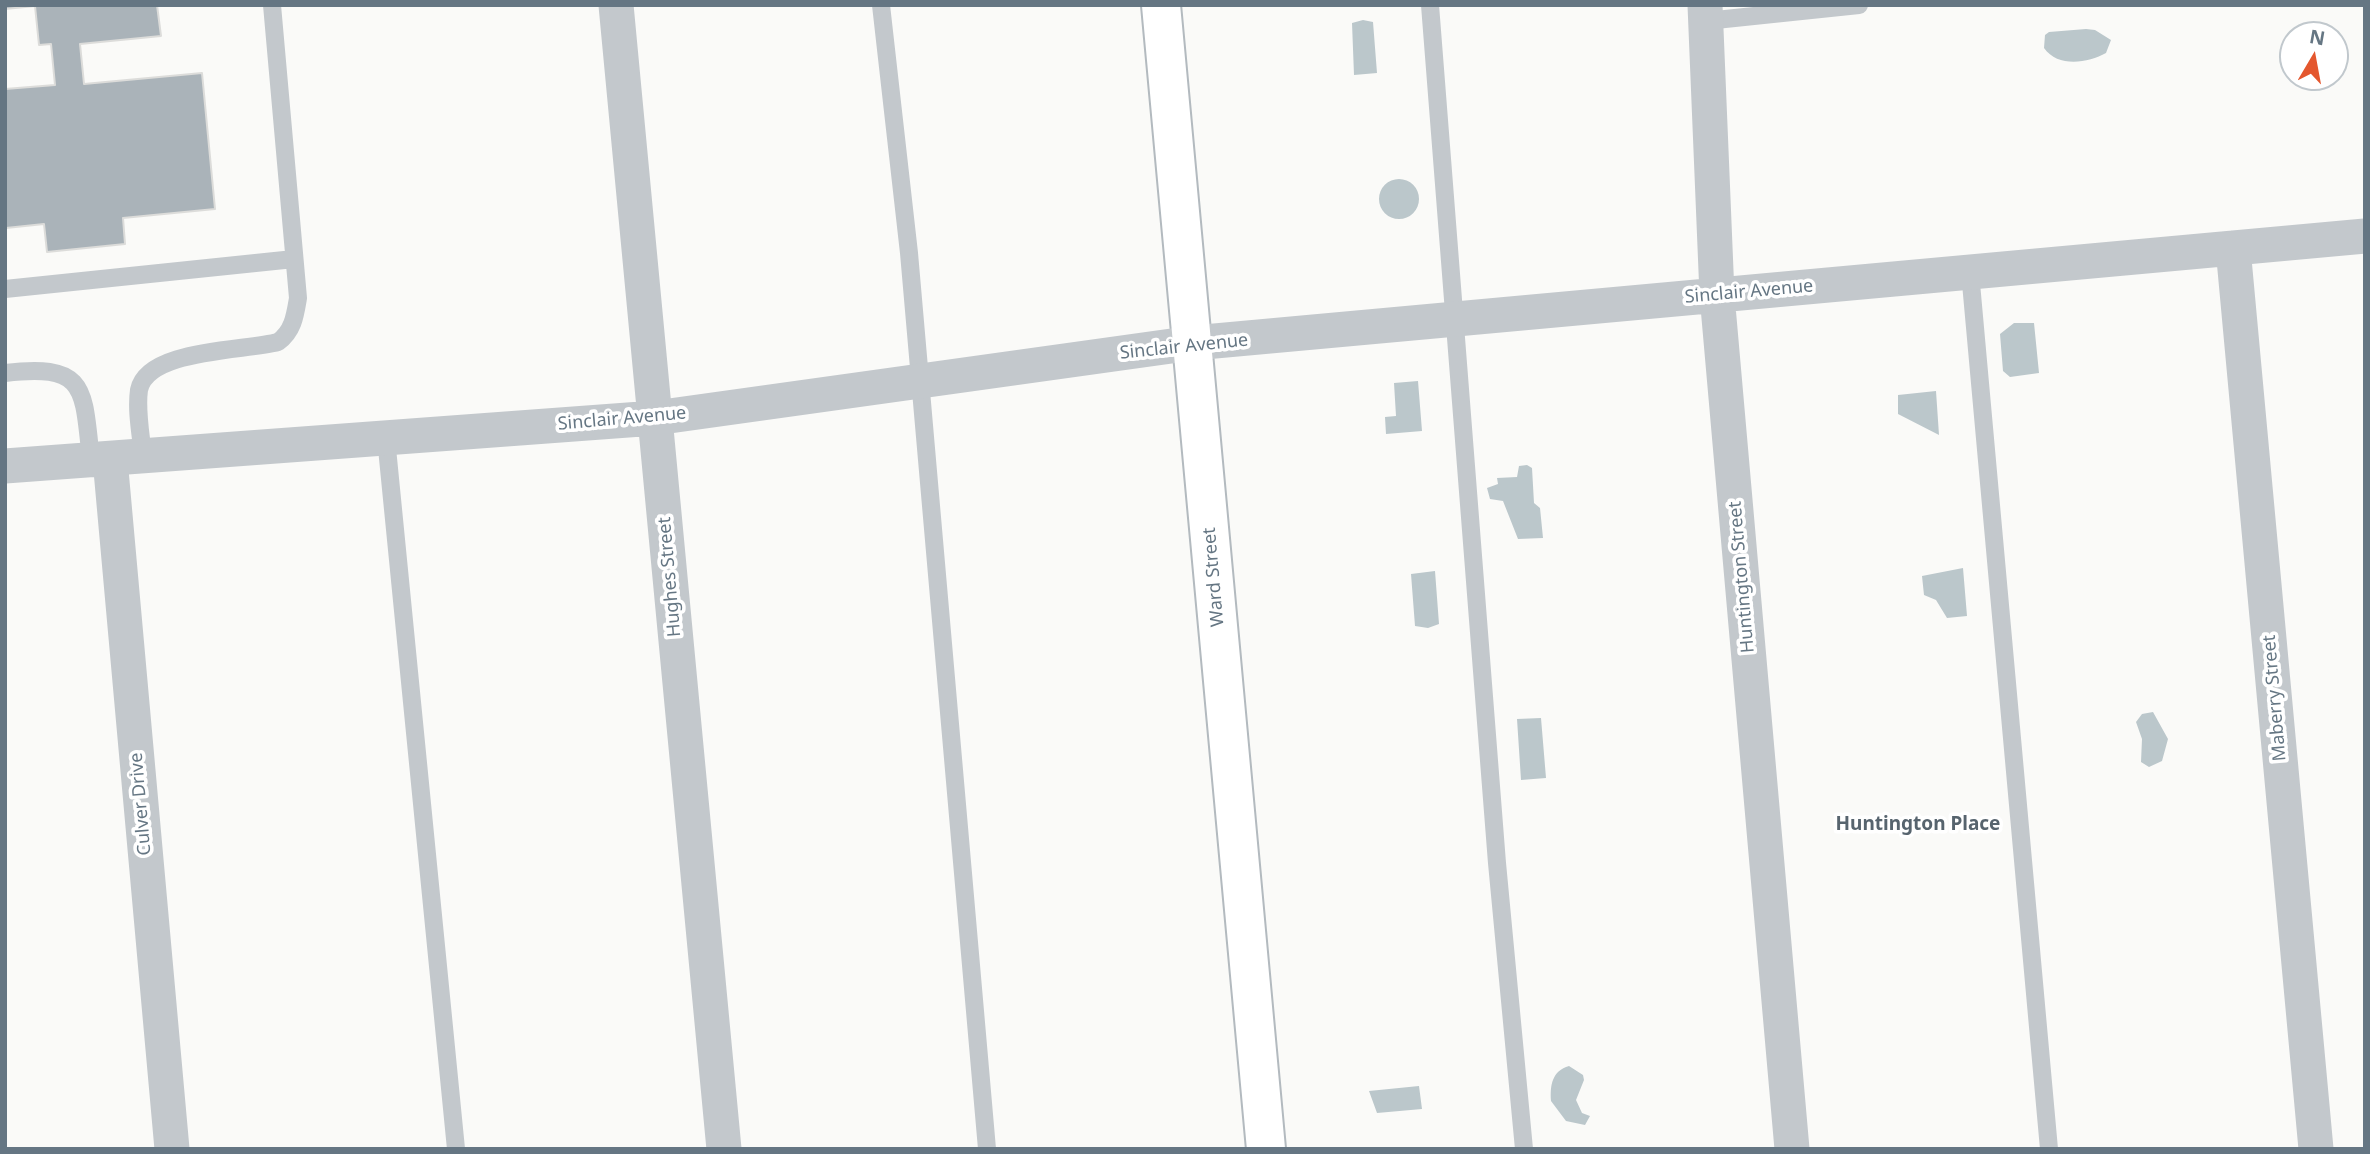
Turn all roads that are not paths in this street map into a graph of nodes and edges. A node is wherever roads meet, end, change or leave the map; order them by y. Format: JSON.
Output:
{"nodes":[{"id":1,"x":272,"y":5,"type":"edge"},
{"id":2,"x":616,"y":5,"type":"edge"},
{"id":3,"x":881,"y":5,"type":"edge"},
{"id":4,"x":1161,"y":5,"type":"edge"},
{"id":5,"x":1430,"y":5,"type":"edge"},
{"id":6,"x":1859,"y":5,"type":"edge"},
{"id":7,"x":1705,"y":13,"type":"edge"},
{"id":8,"x":2365,"y":236,"type":"edge"},
{"id":9,"x":2234,"y":248,"type":"junction"},
{"id":10,"x":294,"y":259,"type":"junction"},
{"id":11,"x":1970,"y":272,"type":"junction"},
{"id":12,"x":5,"y":289,"type":"edge"},
{"id":13,"x":1717,"y":295,"type":"junction"},
{"id":14,"x":1454,"y":320,"type":"junction"},
{"id":15,"x":1192,"y":343,"type":"junction"},
{"id":16,"x":5,"y":373,"type":"edge"},
{"id":17,"x":918,"y":382,"type":"junction"},
{"id":18,"x":655,"y":418,"type":"junction"},
{"id":19,"x":386,"y":438,"type":"junction"},
{"id":20,"x":115,"y":458,"type":"junction"},
{"id":21,"x":5,"y":466,"type":"edge"},
{"id":22,"x":172,"y":1149,"type":"edge"},
{"id":23,"x":456,"y":1149,"type":"edge"},
{"id":24,"x":724,"y":1149,"type":"edge"},
{"id":25,"x":988,"y":1149,"type":"edge"},
{"id":26,"x":1266,"y":1149,"type":"edge"},
{"id":27,"x":1524,"y":1149,"type":"edge"},
{"id":28,"x":1792,"y":1149,"type":"edge"},
{"id":29,"x":2049,"y":1149,"type":"edge"},
{"id":30,"x":2316,"y":1149,"type":"edge"}],
"edges":[{"from":1,"to":10,"type":"lane"},
{"from":2,"to":18,"type":"street","name":"Hughes Street"},
{"from":3,"to":17,"type":"lane"},
{"from":4,"to":15,"type":"street","name":"Ward Street"},
{"from":5,"to":14,"type":"lane"},
{"from":6,"to":7,"type":"lane"},
{"from":7,"to":13,"type":"street","name":"Huntington Street"},
{"from":8,"to":9,"type":"street","name":"Sinclair Avenue"},
{"from":9,"to":11,"type":"street","name":"Sinclair Avenue"},
{"from":9,"to":30,"type":"street","name":"Maberry Street"},
{"from":10,"to":12,"type":"lane"},
{"from":10,"to":20,"type":"lane"},
{"from":11,"to":13,"type":"street","name":"Sinclair Avenue"},
{"from":11,"to":29,"type":"lane"},
{"from":13,"to":14,"type":"street","name":"Sinclair Avenue"},
{"from":13,"to":28,"type":"street","name":"Huntington Street"},
{"from":14,"to":15,"type":"street","name":"Sinclair Avenue"},
{"from":14,"to":27,"type":"lane"},
{"from":15,"to":17,"type":"street","name":"Sinclair Avenue"},
{"from":15,"to":26,"type":"street","name":"Ward Street"},
{"from":16,"to":20,"type":"lane"},
{"from":17,"to":18,"type":"street","name":"Sinclair Avenue"},
{"from":17,"to":25,"type":"lane"},
{"from":18,"to":19,"type":"street","name":"Sinclair Avenue"},
{"from":18,"to":24,"type":"street","name":"Hughes Street"},
{"from":19,"to":20,"type":"street","name":"Sinclair Avenue"},
{"from":19,"to":23,"type":"lane"},
{"from":20,"to":21,"type":"street","name":"Sinclair Avenue"},
{"from":20,"to":22,"type":"street","name":"Culver Drive"}]}
